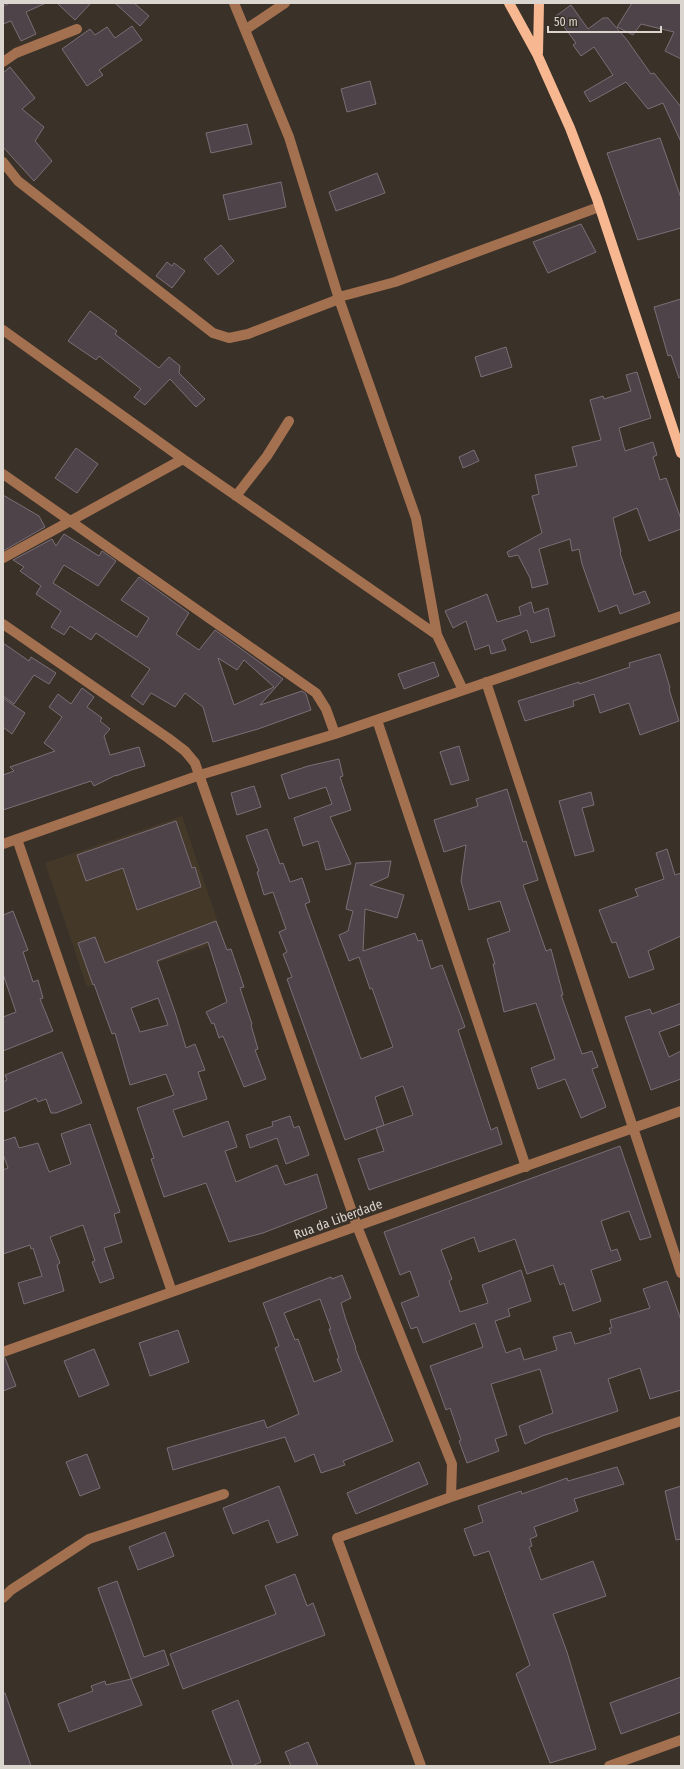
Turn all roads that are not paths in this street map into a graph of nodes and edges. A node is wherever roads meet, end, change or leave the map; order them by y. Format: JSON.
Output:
{"nodes":[{"id":1,"x":234,"y":3,"type":"edge"},
{"id":2,"x":285,"y":3,"type":"edge"},
{"id":3,"x":509,"y":3,"type":"edge"},
{"id":4,"x":539,"y":3,"type":"edge"},
{"id":5,"x":77,"y":29,"type":"dead end"},
{"id":6,"x":245,"y":30,"type":"junction"},
{"id":7,"x":538,"y":54,"type":"junction"},
{"id":8,"x":3,"y":62,"type":"edge"},
{"id":9,"x":3,"y":162,"type":"edge"},
{"id":10,"x":599,"y":207,"type":"junction"},
{"id":11,"x":339,"y":298,"type":"junction"},
{"id":12,"x":3,"y":330,"type":"edge"},
{"id":13,"x":289,"y":421,"type":"dead end"},
{"id":14,"x":681,"y":453,"type":"edge"},
{"id":15,"x":183,"y":459,"type":"junction"},
{"id":16,"x":3,"y":474,"type":"edge"},
{"id":17,"x":236,"y":496,"type":"junction"},
{"id":18,"x":70,"y":522,"type":"junction"},
{"id":19,"x":3,"y":558,"type":"edge"},
{"id":20,"x":681,"y":616,"type":"edge"},
{"id":21,"x":3,"y":624,"type":"edge"},
{"id":22,"x":437,"y":635,"type":"junction"},
{"id":23,"x":486,"y":682,"type":"junction"},
{"id":24,"x":463,"y":690,"type":"junction"},
{"id":25,"x":378,"y":720,"type":"junction"},
{"id":26,"x":335,"y":734,"type":"junction"},
{"id":27,"x":200,"y":776,"type":"junction"},
{"id":28,"x":17,"y":839,"type":"junction"},
{"id":29,"x":3,"y":844,"type":"edge"},
{"id":30,"x":681,"y":1111,"type":"edge"},
{"id":31,"x":633,"y":1129,"type":"junction"},
{"id":32,"x":526,"y":1167,"type":"junction"},
{"id":33,"x":357,"y":1226,"type":"junction"},
{"id":34,"x":681,"y":1273,"type":"edge"},
{"id":35,"x":172,"y":1292,"type":"junction"},
{"id":36,"x":3,"y":1352,"type":"edge"},
{"id":37,"x":681,"y":1421,"type":"edge"},
{"id":38,"x":224,"y":1494,"type":"dead end"},
{"id":39,"x":451,"y":1497,"type":"junction"},
{"id":40,"x":3,"y":1598,"type":"edge"},
{"id":41,"x":681,"y":1740,"type":"edge"},
{"id":42,"x":421,"y":1766,"type":"edge"},
{"id":43,"x":609,"y":1766,"type":"edge"}],
"edges":[{"from":1,"to":6,"type":"street"},
{"from":2,"to":6,"type":"street"},
{"from":3,"to":7,"type":"main road"},
{"from":4,"to":7,"type":"main road"},
{"from":5,"to":8,"type":"street"},
{"from":6,"to":11,"type":"street"},
{"from":7,"to":10,"type":"main road"},
{"from":9,"to":11,"type":"street"},
{"from":10,"to":11,"type":"street"},
{"from":10,"to":14,"type":"main road"},
{"from":11,"to":22,"type":"street"},
{"from":12,"to":15,"type":"street"},
{"from":13,"to":17,"type":"street"},
{"from":15,"to":17,"type":"street"},
{"from":15,"to":18,"type":"street"},
{"from":16,"to":18,"type":"street"},
{"from":17,"to":22,"type":"street"},
{"from":18,"to":19,"type":"street"},
{"from":18,"to":26,"type":"street"},
{"from":20,"to":23,"type":"street"},
{"from":21,"to":27,"type":"street"},
{"from":22,"to":24,"type":"street"},
{"from":23,"to":24,"type":"street"},
{"from":23,"to":31,"type":"street"},
{"from":24,"to":25,"type":"street"},
{"from":25,"to":26,"type":"street"},
{"from":25,"to":32,"type":"street"},
{"from":26,"to":27,"type":"street"},
{"from":27,"to":28,"type":"street"},
{"from":27,"to":33,"type":"street"},
{"from":28,"to":29,"type":"street"},
{"from":28,"to":35,"type":"street"},
{"from":30,"to":31,"type":"street","name":"Rua da Liberdade"},
{"from":31,"to":32,"type":"street","name":"Rua da Liberdade"},
{"from":31,"to":34,"type":"street"},
{"from":32,"to":33,"type":"street","name":"Rua da Liberdade"},
{"from":33,"to":35,"type":"street","name":"Rua da Liberdade"},
{"from":33,"to":39,"type":"street"},
{"from":35,"to":36,"type":"street","name":"Rua da Liberdade"},
{"from":37,"to":39,"type":"street"},
{"from":38,"to":40,"type":"street"},
{"from":39,"to":42,"type":"street"},
{"from":41,"to":43,"type":"street"}]}
